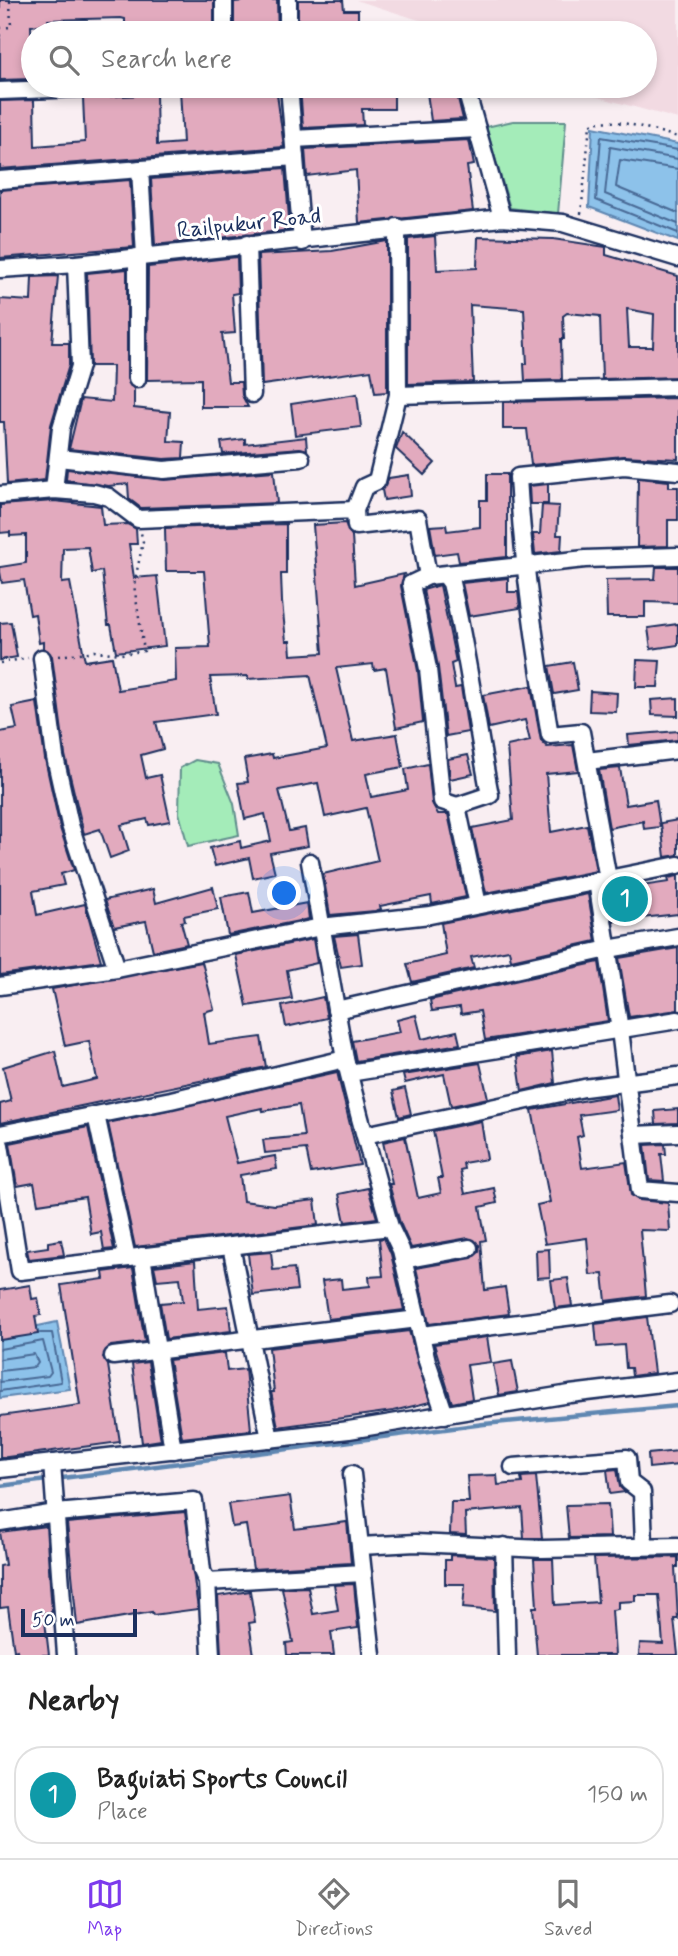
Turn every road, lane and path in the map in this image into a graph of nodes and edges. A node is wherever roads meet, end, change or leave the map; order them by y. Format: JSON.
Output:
{"nodes":[{"id":1,"x":10,"y":0,"type":"edge"},
{"id":2,"x":224,"y":0,"type":"edge"},
{"id":3,"x":289,"y":0,"type":"edge"},
{"id":4,"x":224,"y":21,"type":"edge"},
{"id":5,"x":288,"y":21,"type":"edge"},
{"id":6,"x":0,"y":28,"type":"edge"},
{"id":7,"x":21,"y":90,"type":"edge"},
{"id":8,"x":0,"y":91,"type":"edge"},
{"id":9,"x":290,"y":98,"type":"edge"},
{"id":10,"x":468,"y":98,"type":"edge"},
{"id":11,"x":477,"y":129,"type":"junction"},
{"id":12,"x":678,"y":137,"type":"edge"},
{"id":13,"x":293,"y":139,"type":"junction"},
{"id":14,"x":295,"y":157,"type":"junction"},
{"id":15,"x":140,"y":169,"type":"junction"},
{"id":16,"x":0,"y":180,"type":"edge"},
{"id":17,"x":502,"y":218,"type":"junction"},
{"id":18,"x":569,"y":225,"type":"junction"},
{"id":19,"x":397,"y":227,"type":"junction"},
{"id":20,"x":302,"y":242,"type":"junction"},
{"id":21,"x":247,"y":244,"type":"junction"},
{"id":22,"x":141,"y":256,"type":"junction"},
{"id":23,"x":678,"y":258,"type":"edge"},
{"id":24,"x":76,"y":264,"type":"junction"},
{"id":25,"x":0,"y":269,"type":"edge"},
{"id":26,"x":137,"y":379,"type":"dead end"},
{"id":27,"x":678,"y":387,"type":"edge"},
{"id":28,"x":252,"y":394,"type":"dead end"},
{"id":29,"x":398,"y":394,"type":"junction"},
{"id":30,"x":59,"y":458,"type":"junction"},
{"id":31,"x":302,"y":458,"type":"dead end"},
{"id":32,"x":678,"y":471,"type":"edge"},
{"id":33,"x":54,"y":490,"type":"junction"},
{"id":34,"x":0,"y":495,"type":"edge"},
{"id":35,"x":355,"y":510,"type":"junction"},
{"id":36,"x":138,"y":519,"type":"junction"},
{"id":37,"x":678,"y":556,"type":"edge"},
{"id":38,"x":523,"y":566,"type":"junction"},
{"id":39,"x":445,"y":575,"type":"junction"},
{"id":40,"x":428,"y":576,"type":"junction"},
{"id":41,"x":41,"y":658,"type":"junction"},
{"id":42,"x":0,"y":663,"type":"edge"},
{"id":43,"x":678,"y":750,"type":"edge"},
{"id":44,"x":587,"y":761,"type":"junction"},
{"id":45,"x":457,"y":806,"type":"junction"},
{"id":46,"x":310,"y":862,"type":"dead end"},
{"id":47,"x":678,"y":865,"type":"edge"},
{"id":48,"x":602,"y":880,"type":"junction"},
{"id":49,"x":478,"y":905,"type":"junction"},
{"id":50,"x":321,"y":927,"type":"junction"},
{"id":51,"x":678,"y":937,"type":"edge"},
{"id":52,"x":608,"y":949,"type":"junction"},
{"id":53,"x":117,"y":969,"type":"junction"},
{"id":54,"x":0,"y":986,"type":"edge"},
{"id":55,"x":336,"y":1010,"type":"junction"},
{"id":56,"x":678,"y":1020,"type":"edge"},
{"id":57,"x":620,"y":1030,"type":"junction"},
{"id":58,"x":347,"y":1066,"type":"junction"},
{"id":59,"x":678,"y":1076,"type":"edge"},
{"id":60,"x":626,"y":1081,"type":"junction"},
{"id":61,"x":96,"y":1115,"type":"junction"},
{"id":62,"x":678,"y":1133,"type":"edge"},
{"id":63,"x":0,"y":1134,"type":"edge"},
{"id":64,"x":365,"y":1135,"type":"junction"},
{"id":65,"x":634,"y":1135,"type":"junction"},
{"id":66,"x":0,"y":1145,"type":"edge"},
{"id":67,"x":678,"y":1193,"type":"edge"},
{"id":68,"x":390,"y":1227,"type":"junction"},
{"id":69,"x":231,"y":1246,"type":"junction"},
{"id":70,"x":469,"y":1248,"type":"dead end"},
{"id":71,"x":135,"y":1257,"type":"junction"},
{"id":72,"x":403,"y":1260,"type":"junction"},
{"id":73,"x":670,"y":1304,"type":"dead end"},
{"id":74,"x":420,"y":1327,"type":"junction"},
{"id":75,"x":252,"y":1340,"type":"junction"},
{"id":76,"x":157,"y":1350,"type":"junction"},
{"id":77,"x":113,"y":1356,"type":"dead end"},
{"id":78,"x":678,"y":1381,"type":"edge"},
{"id":79,"x":445,"y":1415,"type":"junction"},
{"id":80,"x":270,"y":1439,"type":"junction"},
{"id":81,"x":173,"y":1450,"type":"junction"},
{"id":82,"x":52,"y":1467,"type":"junction"},
{"id":83,"x":513,"y":1467,"type":"dead end"},
{"id":84,"x":0,"y":1469,"type":"edge"},
{"id":85,"x":352,"y":1474,"type":"dead end"},
{"id":86,"x":56,"y":1513,"type":"junction"},
{"id":87,"x":0,"y":1522,"type":"edge"},
{"id":88,"x":645,"y":1545,"type":"junction"},
{"id":89,"x":360,"y":1546,"type":"junction"},
{"id":90,"x":504,"y":1546,"type":"junction"},
{"id":91,"x":678,"y":1546,"type":"edge"},
{"id":92,"x":363,"y":1573,"type":"junction"},
{"id":93,"x":207,"y":1582,"type":"junction"},
{"id":94,"x":66,"y":1655,"type":"edge"},
{"id":95,"x":211,"y":1655,"type":"edge"},
{"id":96,"x":372,"y":1655,"type":"edge"},
{"id":97,"x":508,"y":1655,"type":"edge"}],
"edges":[{"from":1,"to":6,"type":"path"},
{"from":2,"to":4,"type":"street"},
{"from":3,"to":5,"type":"street"},
{"from":7,"to":8,"type":"street"},
{"from":9,"to":13,"type":"street"},
{"from":10,"to":11,"type":"street"},
{"from":11,"to":13,"type":"street"},
{"from":11,"to":17,"type":"street"},
{"from":12,"to":18,"type":"path"},
{"from":13,"to":14,"type":"street"},
{"from":14,"to":15,"type":"street"},
{"from":14,"to":20,"type":"street"},
{"from":15,"to":16,"type":"street"},
{"from":15,"to":22,"type":"street"},
{"from":17,"to":18,"type":"street","name":"Railpukur Road"},
{"from":17,"to":19,"type":"street","name":"Railpukur Road"},
{"from":18,"to":23,"type":"street","name":"Railpukur Road"},
{"from":19,"to":20,"type":"street","name":"Railpukur Road"},
{"from":19,"to":29,"type":"street"},
{"from":20,"to":21,"type":"street","name":"Railpukur Road"},
{"from":21,"to":22,"type":"street","name":"Railpukur Road"},
{"from":21,"to":28,"type":"street"},
{"from":22,"to":24,"type":"street","name":"Railpukur Road"},
{"from":22,"to":26,"type":"street"},
{"from":24,"to":25,"type":"street","name":"Railpukur Road"},
{"from":24,"to":30,"type":"street"},
{"from":27,"to":29,"type":"street"},
{"from":29,"to":35,"type":"street"},
{"from":30,"to":31,"type":"street"},
{"from":30,"to":33,"type":"street"},
{"from":32,"to":38,"type":"street"},
{"from":33,"to":34,"type":"street"},
{"from":33,"to":36,"type":"street"},
{"from":35,"to":36,"type":"street"},
{"from":35,"to":40,"type":"street"},
{"from":36,"to":41,"type":"path"},
{"from":37,"to":38,"type":"street"},
{"from":38,"to":39,"type":"street"},
{"from":38,"to":44,"type":"street"},
{"from":39,"to":40,"type":"street"},
{"from":39,"to":45,"type":"street"},
{"from":40,"to":45,"type":"street"},
{"from":41,"to":42,"type":"path"},
{"from":41,"to":53,"type":"street"},
{"from":43,"to":44,"type":"street"},
{"from":44,"to":48,"type":"street"},
{"from":45,"to":49,"type":"street"},
{"from":46,"to":50,"type":"street"},
{"from":47,"to":48,"type":"street"},
{"from":48,"to":49,"type":"street"},
{"from":48,"to":52,"type":"street"},
{"from":49,"to":50,"type":"street"},
{"from":50,"to":53,"type":"street"},
{"from":50,"to":55,"type":"street"},
{"from":51,"to":52,"type":"street"},
{"from":52,"to":55,"type":"street"},
{"from":52,"to":57,"type":"street"},
{"from":53,"to":54,"type":"street"},
{"from":55,"to":58,"type":"street"},
{"from":56,"to":57,"type":"street"},
{"from":57,"to":58,"type":"street"},
{"from":57,"to":60,"type":"street"},
{"from":58,"to":61,"type":"street"},
{"from":58,"to":64,"type":"street"},
{"from":59,"to":60,"type":"street"},
{"from":60,"to":64,"type":"street"},
{"from":60,"to":65,"type":"street"},
{"from":61,"to":63,"type":"street"},
{"from":61,"to":71,"type":"street"},
{"from":62,"to":65,"type":"street"},
{"from":64,"to":68,"type":"street"},
{"from":65,"to":67,"type":"street"},
{"from":66,"to":71,"type":"street"},
{"from":68,"to":69,"type":"street"},
{"from":68,"to":72,"type":"street"},
{"from":69,"to":71,"type":"street"},
{"from":69,"to":75,"type":"street"},
{"from":70,"to":72,"type":"street"},
{"from":71,"to":76,"type":"street"},
{"from":72,"to":74,"type":"street"},
{"from":73,"to":74,"type":"street"},
{"from":74,"to":75,"type":"street"},
{"from":74,"to":79,"type":"street"},
{"from":75,"to":76,"type":"street"},
{"from":75,"to":80,"type":"street"},
{"from":76,"to":77,"type":"street"},
{"from":76,"to":81,"type":"street"},
{"from":78,"to":79,"type":"street"},
{"from":79,"to":80,"type":"street"},
{"from":80,"to":81,"type":"street"},
{"from":81,"to":82,"type":"street"},
{"from":82,"to":84,"type":"street"},
{"from":82,"to":86,"type":"street"},
{"from":83,"to":88,"type":"street"},
{"from":85,"to":89,"type":"street"},
{"from":86,"to":87,"type":"street"},
{"from":86,"to":93,"type":"street"},
{"from":86,"to":94,"type":"street"},
{"from":88,"to":90,"type":"street"},
{"from":88,"to":91,"type":"street"},
{"from":89,"to":90,"type":"street"},
{"from":89,"to":92,"type":"street"},
{"from":90,"to":97,"type":"street"},
{"from":92,"to":93,"type":"street"},
{"from":92,"to":96,"type":"street"},
{"from":93,"to":95,"type":"street"}]}
